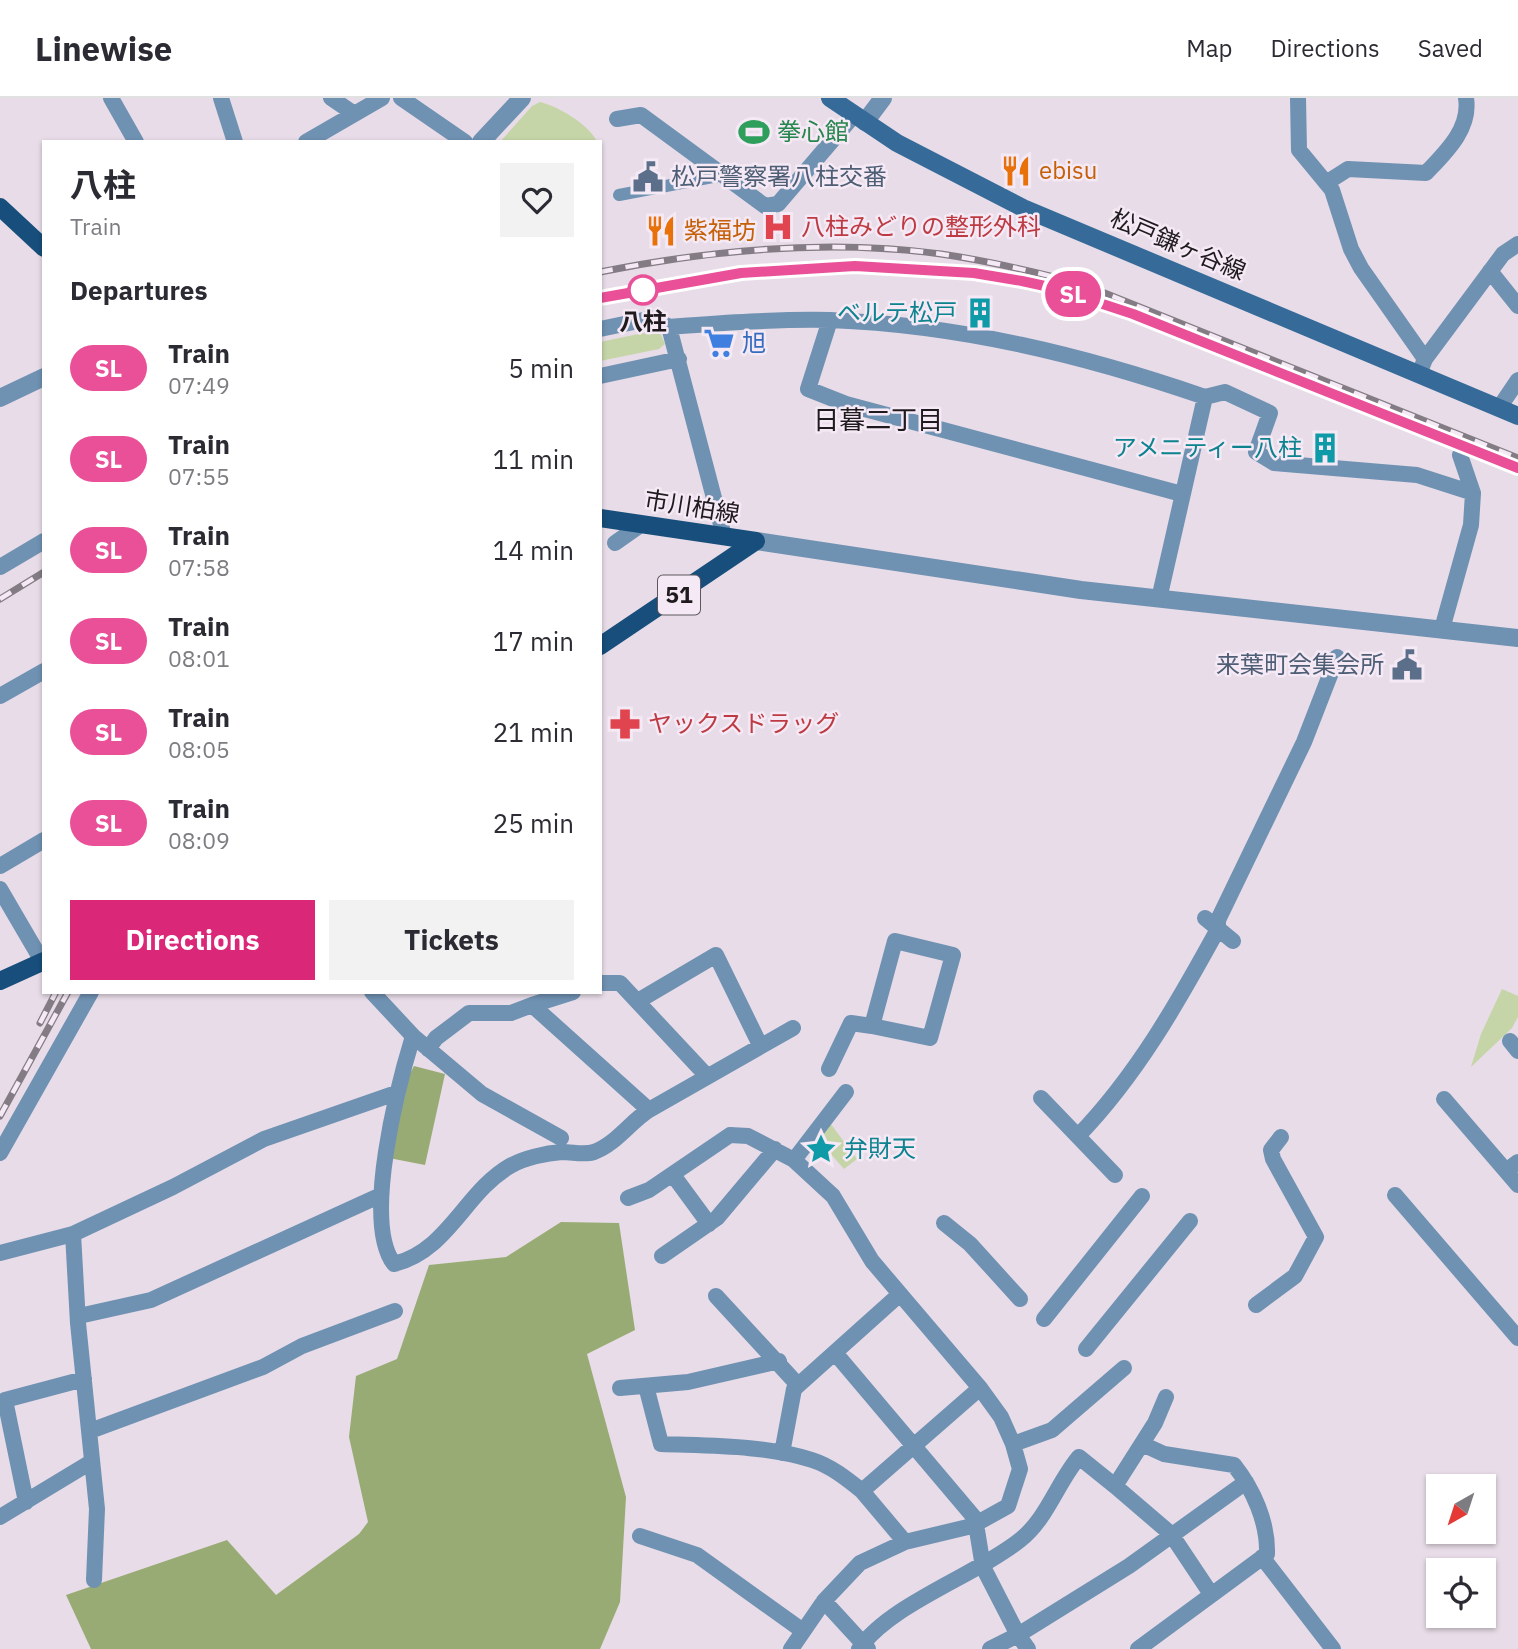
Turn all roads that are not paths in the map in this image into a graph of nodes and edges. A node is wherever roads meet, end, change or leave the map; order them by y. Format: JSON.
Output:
{"nodes":[{"id":1,"x":111,"y":98,"type":"edge"},
{"id":2,"x":221,"y":98,"type":"edge"},
{"id":3,"x":331,"y":98,"type":"edge"},
{"id":4,"x":382,"y":98,"type":"edge"},
{"id":5,"x":401,"y":98,"type":"edge"},
{"id":6,"x":522,"y":98,"type":"edge"},
{"id":7,"x":830,"y":98,"type":"edge"},
{"id":8,"x":883,"y":98,"type":"edge"},
{"id":9,"x":1298,"y":98,"type":"edge"},
{"id":10,"x":1466,"y":98,"type":"edge"},
{"id":11,"x":353,"y":114,"type":"junction"},
{"id":12,"x":860,"y":118,"type":"junction"},
{"id":13,"x":617,"y":119,"type":"dead end"},
{"id":14,"x":135,"y":140,"type":"edge"},
{"id":15,"x":233,"y":140,"type":"edge"},
{"id":16,"x":309,"y":140,"type":"edge"},
{"id":17,"x":462,"y":140,"type":"edge"},
{"id":18,"x":483,"y":140,"type":"edge"},
{"id":19,"x":723,"y":175,"type":"junction"},
{"id":20,"x":1326,"y":183,"type":"junction"},
{"id":21,"x":619,"y":195,"type":"dead end"},
{"id":22,"x":0,"y":207,"type":"edge"},
{"id":23,"x":1518,"y":244,"type":"edge"},
{"id":24,"x":42,"y":246,"type":"edge"},
{"id":25,"x":1490,"y":271,"type":"junction"},
{"id":26,"x":1518,"y":306,"type":"edge"},
{"id":27,"x":830,"y":320,"type":"junction"},
{"id":28,"x":669,"y":327,"type":"junction"},
{"id":29,"x":602,"y":329,"type":"edge"},
{"id":30,"x":679,"y":359,"type":"junction"},
{"id":31,"x":1422,"y":367,"type":"junction"},
{"id":32,"x":602,"y":376,"type":"edge"},
{"id":33,"x":42,"y":378,"type":"edge"},
{"id":34,"x":1518,"y":380,"type":"edge"},
{"id":35,"x":1,"y":396,"type":"edge"},
{"id":36,"x":1205,"y":397,"type":"junction"},
{"id":37,"x":1499,"y":408,"type":"junction"},
{"id":38,"x":1518,"y":416,"type":"edge"},
{"id":39,"x":1460,"y":455,"type":"dead end"},
{"id":40,"x":1473,"y":493,"type":"junction"},
{"id":41,"x":1182,"y":494,"type":"junction"},
{"id":42,"x":602,"y":517,"type":"edge"},
{"id":43,"x":642,"y":524,"type":"junction"},
{"id":44,"x":724,"y":536,"type":"junction"},
{"id":45,"x":756,"y":541,"type":"junction"},
{"id":46,"x":42,"y":542,"type":"edge"},
{"id":47,"x":615,"y":543,"type":"dead end"},
{"id":48,"x":0,"y":567,"type":"edge"},
{"id":49,"x":1159,"y":599,"type":"junction"},
{"id":50,"x":1442,"y":629,"type":"junction"},
{"id":51,"x":1518,"y":638,"type":"edge"},
{"id":52,"x":602,"y":645,"type":"edge"},
{"id":53,"x":1337,"y":657,"type":"dead end"},
{"id":54,"x":39,"y":673,"type":"edge"},
{"id":55,"x":0,"y":696,"type":"edge"},
{"id":56,"x":42,"y":841,"type":"edge"},
{"id":57,"x":0,"y":866,"type":"edge"},
{"id":58,"x":0,"y":890,"type":"edge"},
{"id":59,"x":1205,"y":918,"type":"dead end"},
{"id":60,"x":1218,"y":929,"type":"junction"},
{"id":61,"x":39,"y":940,"type":"edge"},
{"id":62,"x":1233,"y":941,"type":"dead end"},
{"id":63,"x":42,"y":961,"type":"edge"},
{"id":64,"x":0,"y":981,"type":"edge"},
{"id":65,"x":602,"y":983,"type":"edge"},
{"id":66,"x":90,"y":994,"type":"edge"},
{"id":67,"x":374,"y":994,"type":"edge"},
{"id":68,"x":567,"y":994,"type":"edge"},
{"id":69,"x":638,"y":1001,"type":"junction"},
{"id":70,"x":532,"y":1005,"type":"junction"},
{"id":71,"x":872,"y":1026,"type":"junction"},
{"id":72,"x":793,"y":1028,"type":"dead end"},
{"id":73,"x":413,"y":1036,"type":"junction"},
{"id":74,"x":760,"y":1045,"type":"junction"},
{"id":75,"x":428,"y":1049,"type":"junction"},
{"id":76,"x":829,"y":1069,"type":"dead end"},
{"id":77,"x":706,"y":1075,"type":"junction"},
{"id":78,"x":396,"y":1093,"type":"junction"},
{"id":79,"x":845,"y":1093,"type":"dead end"},
{"id":80,"x":1041,"y":1098,"type":"dead end"},
{"id":81,"x":1444,"y":1099,"type":"dead end"},
{"id":82,"x":649,"y":1110,"type":"junction"},
{"id":83,"x":1078,"y":1136,"type":"junction"},
{"id":84,"x":1281,"y":1136,"type":"dead end"},
{"id":85,"x":561,"y":1138,"type":"dead end"},
{"id":86,"x":775,"y":1149,"type":"junction"},
{"id":87,"x":0,"y":1153,"type":"edge"},
{"id":88,"x":794,"y":1160,"type":"junction"},
{"id":89,"x":1512,"y":1166,"type":"edge"},
{"id":90,"x":673,"y":1175,"type":"junction"},
{"id":91,"x":1115,"y":1175,"type":"dead end"},
{"id":92,"x":1518,"y":1185,"type":"edge"},
{"id":93,"x":381,"y":1195,"type":"junction"},
{"id":94,"x":1395,"y":1195,"type":"dead end"},
{"id":95,"x":1142,"y":1196,"type":"dead end"},
{"id":96,"x":628,"y":1198,"type":"dead end"},
{"id":97,"x":1190,"y":1221,"type":"dead end"},
{"id":98,"x":944,"y":1223,"type":"dead end"},
{"id":99,"x":709,"y":1224,"type":"junction"},
{"id":100,"x":73,"y":1234,"type":"junction"},
{"id":101,"x":0,"y":1253,"type":"edge"},
{"id":102,"x":662,"y":1256,"type":"dead end"},
{"id":103,"x":900,"y":1294,"type":"junction"},
{"id":104,"x":716,"y":1296,"type":"dead end"},
{"id":105,"x":1020,"y":1299,"type":"dead end"},
{"id":106,"x":1256,"y":1305,"type":"dead end"},
{"id":107,"x":395,"y":1311,"type":"dead end"},
{"id":108,"x":79,"y":1317,"type":"junction"},
{"id":109,"x":1044,"y":1319,"type":"dead end"},
{"id":110,"x":1518,"y":1338,"type":"edge"},
{"id":111,"x":1086,"y":1349,"type":"dead end"},
{"id":112,"x":836,"y":1354,"type":"junction"},
{"id":113,"x":779,"y":1361,"type":"junction"},
{"id":114,"x":1124,"y":1368,"type":"dead end"},
{"id":115,"x":84,"y":1379,"type":"junction"},
{"id":116,"x":799,"y":1385,"type":"junction"},
{"id":117,"x":646,"y":1386,"type":"junction"},
{"id":118,"x":620,"y":1388,"type":"dead end"},
{"id":119,"x":980,"y":1388,"type":"junction"},
{"id":120,"x":1166,"y":1397,"type":"dead end"},
{"id":121,"x":90,"y":1431,"type":"junction"},
{"id":122,"x":1013,"y":1444,"type":"junction"},
{"id":123,"x":1142,"y":1444,"type":"junction"},
{"id":124,"x":914,"y":1446,"type":"junction"},
{"id":125,"x":782,"y":1453,"type":"junction"},
{"id":126,"x":91,"y":1462,"type":"junction"},
{"id":127,"x":1247,"y":1482,"type":"junction"},
{"id":128,"x":1115,"y":1486,"type":"junction"},
{"id":129,"x":862,"y":1491,"type":"junction"},
{"id":130,"x":26,"y":1502,"type":"junction"},
{"id":131,"x":0,"y":1517,"type":"edge"},
{"id":132,"x":977,"y":1523,"type":"junction"},
{"id":133,"x":1171,"y":1534,"type":"junction"},
{"id":134,"x":640,"y":1536,"type":"dead end"},
{"id":135,"x":905,"y":1542,"type":"junction"},
{"id":136,"x":1262,"y":1557,"type":"junction"},
{"id":137,"x":983,"y":1567,"type":"junction"},
{"id":138,"x":94,"y":1580,"type":"dead end"},
{"id":139,"x":1211,"y":1594,"type":"junction"},
{"id":140,"x":824,"y":1601,"type":"junction"},
{"id":141,"x":803,"y":1631,"type":"junction"},
{"id":142,"x":1023,"y":1642,"type":"edge"},
{"id":143,"x":863,"y":1647,"type":"edge"},
{"id":144,"x":791,"y":1649,"type":"edge"},
{"id":145,"x":990,"y":1649,"type":"edge"},
{"id":146,"x":1138,"y":1649,"type":"edge"},
{"id":147,"x":1333,"y":1649,"type":"edge"}],
"edges":[{"from":1,"to":14,"type":"street"},
{"from":2,"to":15,"type":"street"},
{"from":3,"to":11,"type":"street"},
{"from":4,"to":11,"type":"street"},
{"from":5,"to":17,"type":"street"},
{"from":6,"to":18,"type":"street"},
{"from":7,"to":12,"type":"main road","name":"松戸鎌ヶ谷線"},
{"from":8,"to":12,"type":"street"},
{"from":9,"to":20,"type":"street"},
{"from":10,"to":20,"type":"street"},
{"from":11,"to":16,"type":"street"},
{"from":12,"to":19,"type":"street"},
{"from":12,"to":31,"type":"main road","name":"松戸鎌ヶ谷線"},
{"from":13,"to":19,"type":"street"},
{"from":19,"to":21,"type":"street"},
{"from":20,"to":31,"type":"street"},
{"from":22,"to":24,"type":"main road"},
{"from":23,"to":25,"type":"street"},
{"from":25,"to":26,"type":"street"},
{"from":25,"to":31,"type":"street"},
{"from":27,"to":28,"type":"street"},
{"from":27,"to":36,"type":"street"},
{"from":27,"to":41,"type":"street"},
{"from":28,"to":29,"type":"street"},
{"from":28,"to":30,"type":"street"},
{"from":30,"to":32,"type":"street"},
{"from":30,"to":44,"type":"street"},
{"from":31,"to":37,"type":"main road","name":"松戸鎌ヶ谷線"},
{"from":33,"to":35,"type":"street"},
{"from":34,"to":37,"type":"street"},
{"from":36,"to":40,"type":"street"},
{"from":36,"to":41,"type":"street"},
{"from":37,"to":38,"type":"main road","name":"松戸鎌ヶ谷線"},
{"from":39,"to":40,"type":"street"},
{"from":40,"to":50,"type":"street"},
{"from":41,"to":49,"type":"street"},
{"from":42,"to":43,"type":"main road","name":"市川柏線"},
{"from":43,"to":44,"type":"main road","name":"市川柏線"},
{"from":43,"to":47,"type":"street"},
{"from":44,"to":45,"type":"main road","name":"市川柏線"},
{"from":45,"to":49,"type":"street"},
{"from":45,"to":52,"type":"main road","name":"市川柏線","number":"51"},
{"from":46,"to":48,"type":"street"},
{"from":49,"to":50,"type":"street"},
{"from":50,"to":51,"type":"street"},
{"from":53,"to":60,"type":"street"},
{"from":54,"to":55,"type":"street"},
{"from":56,"to":57,"type":"street"},
{"from":58,"to":61,"type":"street"},
{"from":59,"to":60,"type":"street"},
{"from":60,"to":62,"type":"street"},
{"from":60,"to":83,"type":"street"},
{"from":63,"to":64,"type":"main road"},
{"from":65,"to":69,"type":"street"},
{"from":66,"to":87,"type":"street"},
{"from":67,"to":73,"type":"street"},
{"from":68,"to":70,"type":"street"},
{"from":69,"to":74,"type":"street"},
{"from":69,"to":77,"type":"street"},
{"from":70,"to":75,"type":"street"},
{"from":70,"to":82,"type":"street"},
{"from":71,"to":71,"type":"street"},
{"from":71,"to":76,"type":"street"},
{"from":72,"to":74,"type":"street"},
{"from":73,"to":75,"type":"street"},
{"from":73,"to":78,"type":"street"},
{"from":74,"to":77,"type":"street"},
{"from":75,"to":85,"type":"street"},
{"from":77,"to":82,"type":"street"},
{"from":78,"to":93,"type":"street"},
{"from":78,"to":100,"type":"street"},
{"from":79,"to":88,"type":"street"},
{"from":80,"to":83,"type":"street"},
{"from":81,"to":89,"type":"street"},
{"from":82,"to":93,"type":"street"},
{"from":83,"to":91,"type":"street"},
{"from":84,"to":106,"type":"street"},
{"from":86,"to":88,"type":"street"},
{"from":86,"to":90,"type":"street"},
{"from":86,"to":99,"type":"street"},
{"from":88,"to":103,"type":"street"},
{"from":89,"to":92,"type":"street"},
{"from":90,"to":96,"type":"street"},
{"from":90,"to":99,"type":"street"},
{"from":93,"to":108,"type":"street"},
{"from":94,"to":110,"type":"street"},
{"from":95,"to":109,"type":"street"},
{"from":97,"to":111,"type":"street"},
{"from":98,"to":105,"type":"street"},
{"from":99,"to":102,"type":"street"},
{"from":100,"to":101,"type":"street"},
{"from":100,"to":108,"type":"street"},
{"from":103,"to":112,"type":"street"},
{"from":103,"to":119,"type":"street"},
{"from":104,"to":113,"type":"street"},
{"from":107,"to":121,"type":"street"},
{"from":108,"to":115,"type":"street"},
{"from":112,"to":116,"type":"street"},
{"from":112,"to":124,"type":"street"},
{"from":113,"to":116,"type":"street"},
{"from":113,"to":117,"type":"street"},
{"from":114,"to":122,"type":"street"},
{"from":115,"to":121,"type":"street"},
{"from":115,"to":130,"type":"street"},
{"from":116,"to":125,"type":"street"},
{"from":117,"to":118,"type":"street"},
{"from":117,"to":125,"type":"street"},
{"from":119,"to":122,"type":"street"},
{"from":119,"to":124,"type":"street"},
{"from":120,"to":123,"type":"street"},
{"from":121,"to":126,"type":"street"},
{"from":122,"to":132,"type":"street"},
{"from":123,"to":127,"type":"street"},
{"from":123,"to":128,"type":"street"},
{"from":124,"to":129,"type":"street"},
{"from":124,"to":132,"type":"street"},
{"from":125,"to":129,"type":"street"},
{"from":126,"to":130,"type":"street"},
{"from":126,"to":138,"type":"street"},
{"from":127,"to":133,"type":"street"},
{"from":127,"to":136,"type":"street"},
{"from":128,"to":133,"type":"street"},
{"from":128,"to":137,"type":"street"},
{"from":129,"to":135,"type":"street"},
{"from":130,"to":131,"type":"street"},
{"from":132,"to":135,"type":"street"},
{"from":132,"to":137,"type":"street"},
{"from":133,"to":139,"type":"street"},
{"from":133,"to":142,"type":"street"},
{"from":134,"to":141,"type":"street"},
{"from":135,"to":140,"type":"street"},
{"from":136,"to":139,"type":"street"},
{"from":136,"to":147,"type":"street"},
{"from":137,"to":142,"type":"street"},
{"from":137,"to":143,"type":"street"},
{"from":139,"to":146,"type":"street"},
{"from":140,"to":141,"type":"street"},
{"from":140,"to":143,"type":"street"},
{"from":141,"to":144,"type":"street"},
{"from":142,"to":145,"type":"street"}]}
